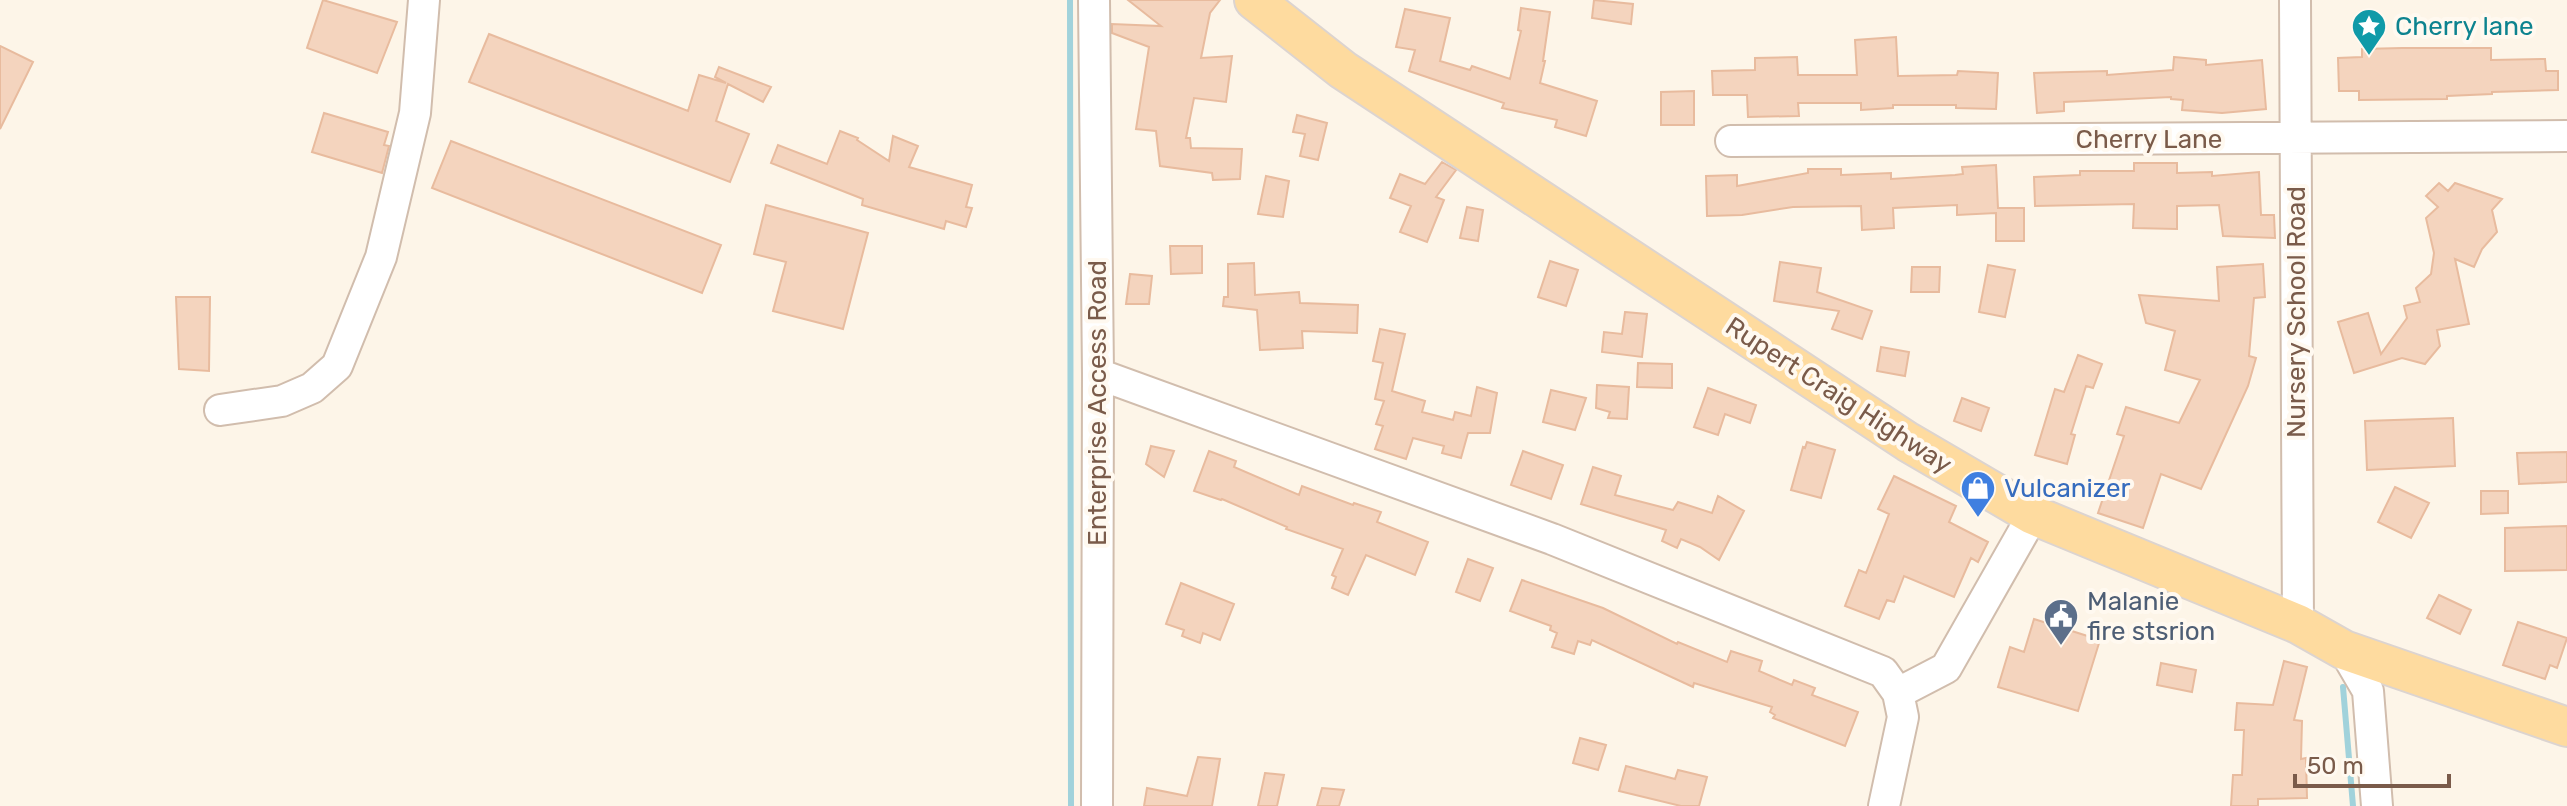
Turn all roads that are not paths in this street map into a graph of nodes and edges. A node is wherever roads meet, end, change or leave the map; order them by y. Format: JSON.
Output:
{"nodes":[{"id":1,"x":424,"y":0,"type":"edge"},
{"id":2,"x":1094,"y":0,"type":"edge"},
{"id":3,"x":1254,"y":0,"type":"edge"},
{"id":4,"x":2295,"y":0,"type":"edge"},
{"id":5,"x":2567,"y":136,"type":"edge"},
{"id":6,"x":2295,"y":138,"type":"junction"},
{"id":7,"x":1731,"y":141,"type":"dead end"},
{"id":8,"x":1098,"y":374,"type":"junction"},
{"id":9,"x":220,"y":410,"type":"dead end"},
{"id":10,"x":2033,"y":515,"type":"junction"},
{"id":11,"x":2298,"y":624,"type":"junction"},
{"id":12,"x":2344,"y":650,"type":"junction"},
{"id":13,"x":1898,"y":693,"type":"junction"},
{"id":14,"x":2567,"y":727,"type":"edge"},
{"id":15,"x":1097,"y":806,"type":"edge"},
{"id":16,"x":1884,"y":806,"type":"edge"},
{"id":17,"x":2377,"y":806,"type":"edge"}],
"edges":[{"from":1,"to":9,"type":"street"},
{"from":2,"to":8,"type":"street","name":"Enterprise Access Road"},
{"from":3,"to":10,"type":"main road","name":"Rupert Craig Highway"},
{"from":4,"to":6,"type":"street","name":"Nursery School Road"},
{"from":5,"to":6,"type":"street","name":"Cherry Lane"},
{"from":6,"to":7,"type":"street","name":"Cherry Lane"},
{"from":6,"to":11,"type":"street","name":"Nursery School Road"},
{"from":8,"to":13,"type":"street"},
{"from":8,"to":15,"type":"street","name":"Enterprise Access Road"},
{"from":10,"to":11,"type":"main road","name":"Rupert Craig Highway"},
{"from":10,"to":13,"type":"street"},
{"from":11,"to":12,"type":"main road","name":"Rupert Craig Highway"},
{"from":12,"to":14,"type":"main road","name":"Rupert Craig Highway"},
{"from":12,"to":17,"type":"street"},
{"from":13,"to":16,"type":"street"}]}
